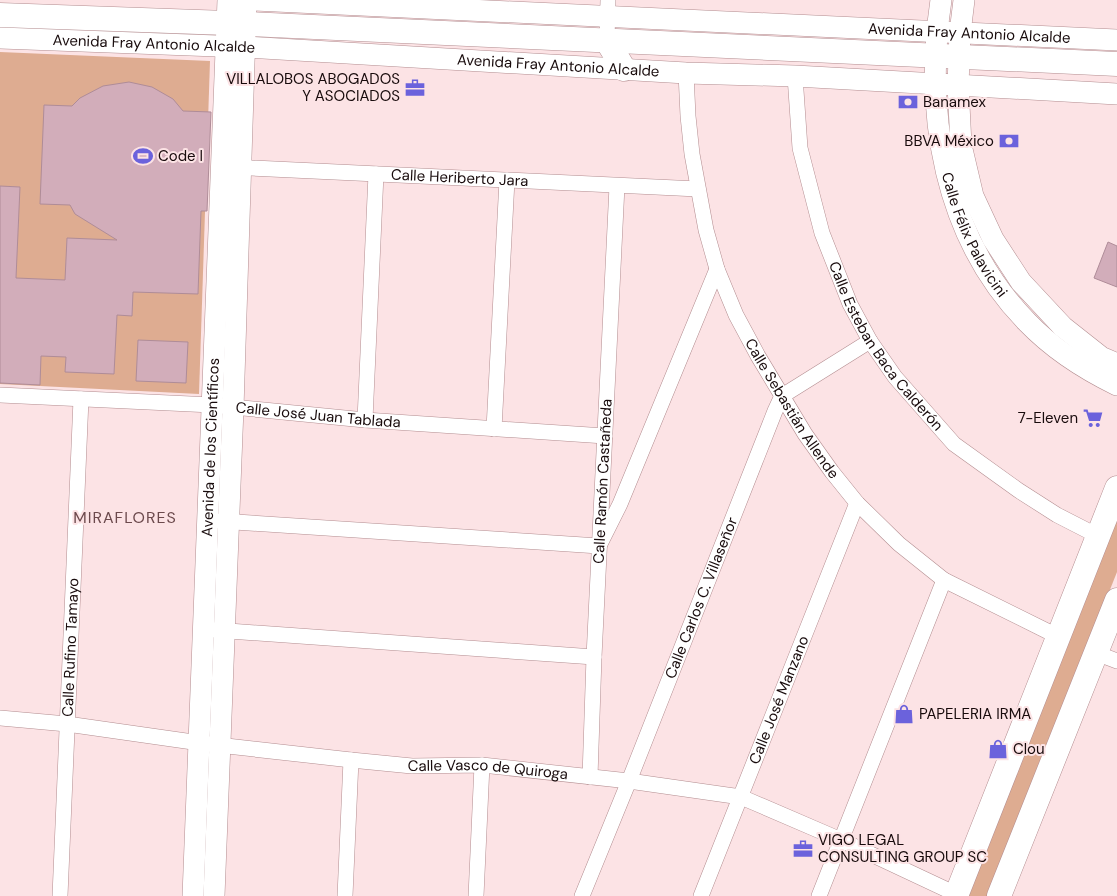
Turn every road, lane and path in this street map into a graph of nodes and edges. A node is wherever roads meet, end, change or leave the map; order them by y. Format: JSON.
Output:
{"nodes":[{"id":1,"x":228,"y":0,"type":"edge"},
{"id":2,"x":246,"y":0,"type":"edge"},
{"id":3,"x":252,"y":0,"type":"edge"},
{"id":4,"x":941,"y":0,"type":"edge"},
{"id":5,"x":964,"y":0,"type":"edge"},
{"id":6,"x":608,"y":8,"type":"edge"},
{"id":7,"x":0,"y":15,"type":"edge"},
{"id":8,"x":29,"y":18,"type":"edge"},
{"id":9,"x":938,"y":32,"type":"junction"},
{"id":10,"x":960,"y":33,"type":"junction"},
{"id":11,"x":236,"y":35,"type":"junction"},
{"id":12,"x":0,"y":38,"type":"edge"},
{"id":13,"x":1117,"y":40,"type":"edge"},
{"id":14,"x":607,"y":41,"type":"junction"},
{"id":15,"x":948,"y":56,"type":"junction"},
{"id":16,"x":1117,"y":64,"type":"edge"},
{"id":17,"x":624,"y":69,"type":"junction"},
{"id":18,"x":686,"y":73,"type":"junction"},
{"id":19,"x":795,"y":76,"type":"junction"},
{"id":20,"x":936,"y":84,"type":"junction"},
{"id":21,"x":958,"y":85,"type":"junction"},
{"id":22,"x":1117,"y":94,"type":"edge"},
{"id":23,"x":231,"y":167,"type":"junction"},
{"id":24,"x":376,"y":174,"type":"junction"},
{"id":25,"x":507,"y":180,"type":"junction"},
{"id":26,"x":617,"y":186,"type":"junction"},
{"id":27,"x":698,"y":190,"type":"junction"},
{"id":28,"x":717,"y":269,"type":"junction"},
{"id":29,"x":870,"y":341,"type":"junction"},
{"id":30,"x":1117,"y":364,"type":"edge"},
{"id":31,"x":1117,"y":385,"type":"edge"},
{"id":32,"x":0,"y":395,"type":"edge"},
{"id":33,"x":782,"y":396,"type":"junction"},
{"id":34,"x":81,"y":399,"type":"junction"},
{"id":35,"x":223,"y":407,"type":"junction"},
{"id":36,"x":365,"y":420,"type":"junction"},
{"id":37,"x":494,"y":429,"type":"junction"},
{"id":38,"x":605,"y":436,"type":"junction"},
{"id":39,"x":1117,"y":488,"type":"edge"},
{"id":40,"x":857,"y":503,"type":"junction"},
{"id":41,"x":218,"y":521,"type":"junction"},
{"id":42,"x":1098,"y":536,"type":"junction"},
{"id":43,"x":599,"y":546,"type":"junction"},
{"id":44,"x":944,"y":580,"type":"junction"},
{"id":45,"x":1117,"y":600,"type":"edge"},
{"id":46,"x":214,"y":630,"type":"junction"},
{"id":47,"x":1057,"y":636,"type":"junction"},
{"id":48,"x":594,"y":656,"type":"junction"},
{"id":49,"x":1107,"y":657,"type":"edge"},
{"id":50,"x":0,"y":718,"type":"edge"},
{"id":51,"x":66,"y":724,"type":"junction"},
{"id":52,"x":210,"y":744,"type":"junction"},
{"id":53,"x":351,"y":760,"type":"junction"},
{"id":54,"x":482,"y":765,"type":"junction"},
{"id":55,"x":590,"y":777,"type":"junction"},
{"id":56,"x":629,"y":781,"type":"junction"},
{"id":57,"x":741,"y":797,"type":"junction"},
{"id":58,"x":841,"y":840,"type":"junction"},
{"id":59,"x":956,"y":895,"type":"edge"},
{"id":60,"x":60,"y":896,"type":"edge"},
{"id":61,"x":192,"y":896,"type":"edge"},
{"id":62,"x":214,"y":896,"type":"edge"},
{"id":63,"x":345,"y":896,"type":"edge"},
{"id":64,"x":476,"y":896,"type":"edge"},
{"id":65,"x":582,"y":896,"type":"edge"},
{"id":66,"x":700,"y":896,"type":"edge"},
{"id":67,"x":819,"y":896,"type":"edge"},
{"id":68,"x":998,"y":896,"type":"edge"}],
"edges":[{"from":1,"to":11,"type":"street","name":"Avenida de los Científicos"},
{"from":2,"to":11,"type":"street","name":"Avenida de los Científicos"},
{"from":3,"to":6,"type":"street","name":"Avenida Fray Antonio Alcalde"},
{"from":4,"to":9,"type":"street","name":"Calle Félix Palavicini"},
{"from":5,"to":10,"type":"street","name":"Calle Félix Palavicini"},
{"from":6,"to":9,"type":"street","name":"Avenida Fray Antonio Alcalde"},
{"from":6,"to":14,"type":"street"},
{"from":7,"to":8,"type":"main road","name":"Avenida Fray Antonio Alcalde"},
{"from":8,"to":11,"type":"main road","name":"Avenida Fray Antonio Alcalde"},
{"from":8,"to":12,"type":"street","name":"Avenida Fray Antonio Alcalde"},
{"from":9,"to":10,"type":"street","name":"Avenida Fray Antonio Alcalde"},
{"from":9,"to":15,"type":"street","name":"Calle Félix Palavicini"},
{"from":10,"to":13,"type":"street","name":"Avenida Fray Antonio Alcalde"},
{"from":10,"to":15,"type":"street","name":"Calle Félix Palavicini"},
{"from":11,"to":14,"type":"main road","name":"Avenida Fray Antonio Alcalde"},
{"from":11,"to":17,"type":"street","name":"Avenida Fray Antonio Alcalde"},
{"from":11,"to":23,"type":"street","name":"Avenida de los Científicos"},
{"from":14,"to":15,"type":"main road","name":"Avenida Fray Antonio Alcalde"},
{"from":14,"to":17,"type":"main road"},
{"from":15,"to":16,"type":"main road","name":"Avenida Fray Antonio Alcalde"},
{"from":15,"to":20,"type":"street","name":"Calle Félix Palavicini"},
{"from":15,"to":21,"type":"street","name":"Calle Félix Palavicini"},
{"from":17,"to":18,"type":"street","name":"Avenida Fray Antonio Alcalde"},
{"from":18,"to":19,"type":"street","name":"Avenida Fray Antonio Alcalde"},
{"from":18,"to":27,"type":"street","name":"Calle Sebastián Allende"},
{"from":19,"to":20,"type":"street","name":"Avenida Fray Antonio Alcalde"},
{"from":19,"to":29,"type":"street","name":"Calle Esteban Baca Calderón"},
{"from":20,"to":21,"type":"street","name":"Avenida Fray Antonio Alcalde"},
{"from":20,"to":31,"type":"street","name":"Calle Félix Palavicini"},
{"from":21,"to":22,"type":"street","name":"Avenida Fray Antonio Alcalde"},
{"from":21,"to":30,"type":"street","name":"Calle Félix Palavicini"},
{"from":23,"to":24,"type":"street","name":"Calle Heriberto Jara"},
{"from":23,"to":35,"type":"street","name":"Avenida de los Científicos"},
{"from":24,"to":25,"type":"street","name":"Calle Heriberto Jara"},
{"from":24,"to":36,"type":"street"},
{"from":25,"to":26,"type":"street","name":"Calle Heriberto Jara"},
{"from":25,"to":37,"type":"street"},
{"from":26,"to":27,"type":"street","name":"Calle Heriberto Jara"},
{"from":26,"to":38,"type":"street","name":"Calle Ramón Castañeda"},
{"from":27,"to":28,"type":"street","name":"Calle Sebastián Allende"},
{"from":28,"to":33,"type":"street","name":"Calle Sebastián Allende"},
{"from":28,"to":43,"type":"street"},
{"from":29,"to":33,"type":"street"},
{"from":29,"to":42,"type":"street","name":"Calle Esteban Baca Calderón"},
{"from":32,"to":34,"type":"street","name":"Calle José Juan Tablada"},
{"from":33,"to":40,"type":"street","name":"Calle Sebastián Allende"},
{"from":33,"to":56,"type":"street","name":"Calle Carlos C. Villaseñor"},
{"from":34,"to":35,"type":"street","name":"Calle José Juan Tablada"},
{"from":34,"to":51,"type":"street","name":"Calle Rufino Tamayo"},
{"from":35,"to":36,"type":"street","name":"Calle José Juan Tablada"},
{"from":35,"to":41,"type":"street","name":"Avenida de los Científicos"},
{"from":36,"to":37,"type":"street","name":"Calle José Juan Tablada"},
{"from":37,"to":38,"type":"street","name":"Calle José Juan Tablada"},
{"from":38,"to":43,"type":"street","name":"Calle Ramón Castañeda"},
{"from":39,"to":42,"type":"main road"},
{"from":40,"to":44,"type":"street","name":"Calle Sebastián Allende"},
{"from":40,"to":57,"type":"street","name":"Calle José Manzano"},
{"from":41,"to":43,"type":"street"},
{"from":41,"to":46,"type":"street","name":"Avenida de los Científicos"},
{"from":42,"to":47,"type":"main road"},
{"from":43,"to":48,"type":"street","name":"Calle Ramón Castañeda"},
{"from":44,"to":47,"type":"street","name":"Calle Sebastián Allende"},
{"from":44,"to":58,"type":"street"},
{"from":45,"to":49,"type":"main road"},
{"from":46,"to":48,"type":"street"},
{"from":46,"to":52,"type":"street","name":"Avenida de los Científicos"},
{"from":47,"to":59,"type":"main road"},
{"from":48,"to":55,"type":"street","name":"Calle Ramón Castañeda"},
{"from":49,"to":68,"type":"main road"},
{"from":50,"to":51,"type":"street","name":"Calle Vasco de Quiroga"},
{"from":51,"to":52,"type":"street","name":"Calle Vasco de Quiroga"},
{"from":51,"to":60,"type":"street","name":"Calle Rufino Tamayo"},
{"from":52,"to":53,"type":"street","name":"Calle Vasco de Quiroga"},
{"from":52,"to":61,"type":"street","name":"Avenida de los Científicos"},
{"from":52,"to":62,"type":"street","name":"Avenida de los Científicos"},
{"from":53,"to":54,"type":"street","name":"Calle Vasco de Quiroga"},
{"from":53,"to":63,"type":"street"},
{"from":54,"to":55,"type":"street","name":"Calle Vasco de Quiroga"},
{"from":54,"to":64,"type":"street"},
{"from":55,"to":56,"type":"street","name":"Calle Vasco de Quiroga"},
{"from":56,"to":57,"type":"street","name":"Calle Vasco de Quiroga"},
{"from":56,"to":65,"type":"street","name":"Calle Carlos C. Villaseñor"},
{"from":57,"to":58,"type":"street","name":"Calle Vasco de Quiroga"},
{"from":57,"to":66,"type":"street","name":"Calle José Manzano"},
{"from":58,"to":59,"type":"street","name":"Calle Vasco de Quiroga"},
{"from":58,"to":67,"type":"street"}]}
